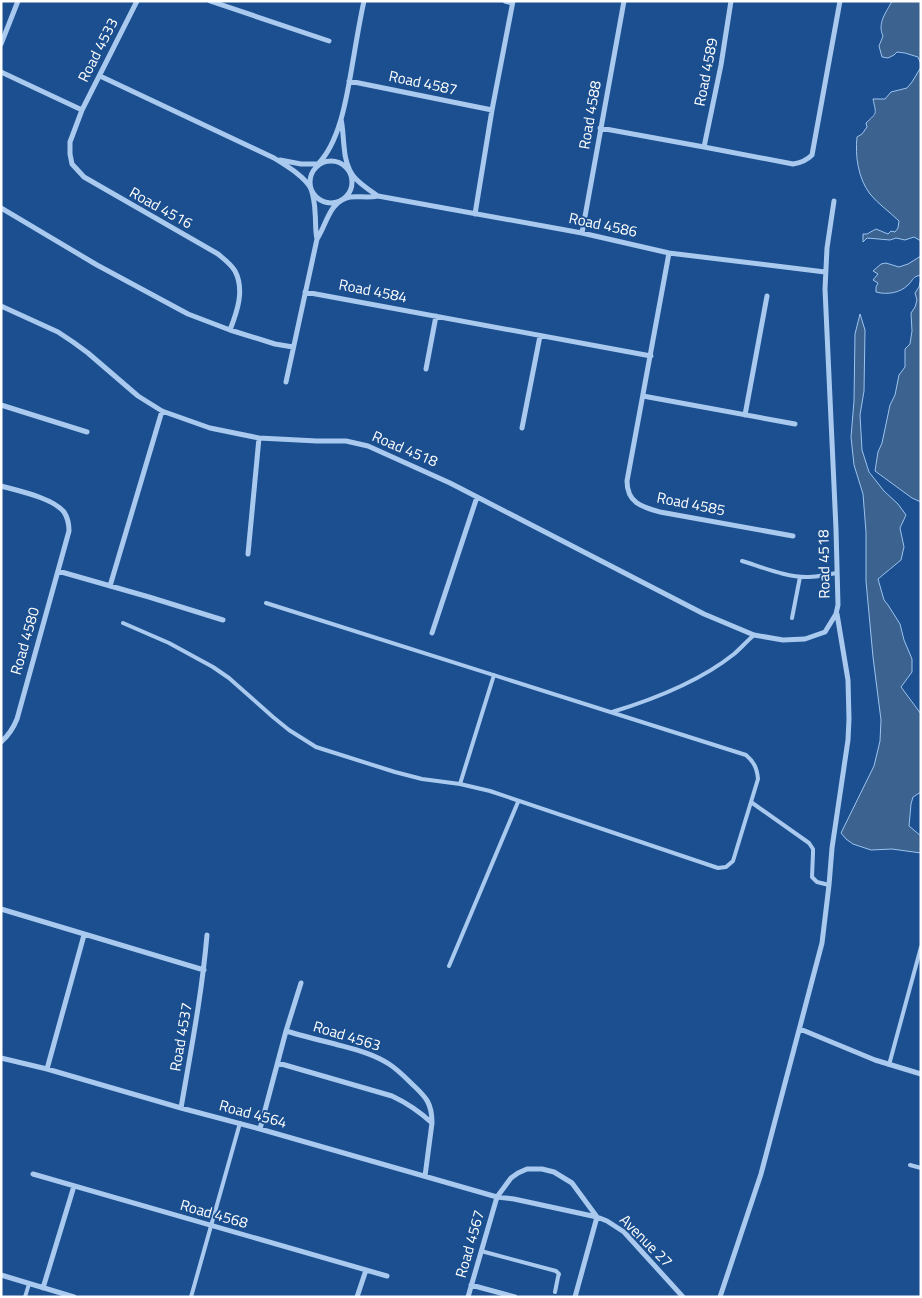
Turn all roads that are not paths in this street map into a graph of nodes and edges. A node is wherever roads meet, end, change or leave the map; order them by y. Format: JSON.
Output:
{"nodes":[{"id":1,"x":18,"y":1,"type":"edge"},
{"id":2,"x":136,"y":1,"type":"edge"},
{"id":3,"x":210,"y":1,"type":"edge"},
{"id":4,"x":364,"y":1,"type":"edge"},
{"id":5,"x":505,"y":1,"type":"edge"},
{"id":6,"x":624,"y":1,"type":"edge"},
{"id":7,"x":732,"y":1,"type":"edge"},
{"id":8,"x":840,"y":1,"type":"edge"},
{"id":9,"x":513,"y":2,"type":"edge"},
{"id":10,"x":329,"y":41,"type":"dead end"},
{"id":11,"x":1,"y":44,"type":"edge"},
{"id":12,"x":1,"y":72,"type":"edge"},
{"id":13,"x":100,"y":76,"type":"junction"},
{"id":14,"x":349,"y":81,"type":"junction"},
{"id":15,"x":82,"y":110,"type":"junction"},
{"id":16,"x":492,"y":110,"type":"junction"},
{"id":17,"x":341,"y":119,"type":"junction"},
{"id":18,"x":600,"y":128,"type":"junction"},
{"id":19,"x":704,"y":147,"type":"junction"},
{"id":20,"x":274,"y":158,"type":"junction"},
{"id":21,"x":318,"y":164,"type":"junction"},
{"id":22,"x":348,"y":169,"type":"junction"},
{"id":23,"x":311,"y":188,"type":"junction"},
{"id":24,"x":378,"y":196,"type":"junction"},
{"id":25,"x":344,"y":199,"type":"junction"},
{"id":26,"x":834,"y":201,"type":"dead end"},
{"id":27,"x":1,"y":208,"type":"edge"},
{"id":28,"x":474,"y":214,"type":"junction"},
{"id":29,"x":582,"y":233,"type":"junction"},
{"id":30,"x":317,"y":239,"type":"junction"},
{"id":31,"x":669,"y":252,"type":"junction"},
{"id":32,"x":825,"y":272,"type":"junction"},
{"id":33,"x":305,"y":292,"type":"junction"},
{"id":34,"x":767,"y":296,"type":"dead end"},
{"id":35,"x":1,"y":306,"type":"edge"},
{"id":36,"x":436,"y":316,"type":"junction"},
{"id":37,"x":230,"y":330,"type":"junction"},
{"id":38,"x":540,"y":336,"type":"junction"},
{"id":39,"x":293,"y":347,"type":"junction"},
{"id":40,"x":651,"y":356,"type":"junction"},
{"id":41,"x":426,"y":369,"type":"dead end"},
{"id":42,"x":286,"y":382,"type":"dead end"},
{"id":43,"x":643,"y":396,"type":"junction"},
{"id":44,"x":1,"y":405,"type":"edge"},
{"id":45,"x":162,"y":412,"type":"junction"},
{"id":46,"x":745,"y":415,"type":"junction"},
{"id":47,"x":795,"y":424,"type":"dead end"},
{"id":48,"x":522,"y":428,"type":"dead end"},
{"id":49,"x":87,"y":432,"type":"dead end"},
{"id":50,"x":259,"y":438,"type":"junction"},
{"id":51,"x":1,"y":486,"type":"edge"},
{"id":52,"x":477,"y":497,"type":"junction"},
{"id":53,"x":793,"y":536,"type":"dead end"},
{"id":54,"x":248,"y":554,"type":"dead end"},
{"id":55,"x":742,"y":561,"type":"dead end"},
{"id":56,"x":58,"y":571,"type":"junction"},
{"id":57,"x":837,"y":573,"type":"junction"},
{"id":58,"x":800,"y":577,"type":"junction"},
{"id":59,"x":110,"y":586,"type":"junction"},
{"id":60,"x":266,"y":603,"type":"dead end"},
{"id":61,"x":836,"y":614,"type":"junction"},
{"id":62,"x":792,"y":618,"type":"dead end"},
{"id":63,"x":223,"y":620,"type":"dead end"},
{"id":64,"x":123,"y":623,"type":"dead end"},
{"id":65,"x":432,"y":633,"type":"dead end"},
{"id":66,"x":754,"y":635,"type":"junction"},
{"id":67,"x":494,"y":674,"type":"junction"},
{"id":68,"x":612,"y":712,"type":"junction"},
{"id":69,"x":1,"y":742,"type":"edge"},
{"id":70,"x":460,"y":784,"type":"junction"},
{"id":71,"x":518,"y":802,"type":"junction"},
{"id":72,"x":751,"y":802,"type":"junction"},
{"id":73,"x":829,"y":885,"type":"junction"},
{"id":74,"x":1,"y":909,"type":"edge"},
{"id":75,"x":84,"y":935,"type":"junction"},
{"id":76,"x":207,"y":935,"type":"dead end"},
{"id":77,"x":921,"y":947,"type":"edge"},
{"id":78,"x":449,"y":966,"type":"dead end"},
{"id":79,"x":204,"y":970,"type":"junction"},
{"id":80,"x":301,"y":983,"type":"dead end"},
{"id":81,"x":800,"y":1028,"type":"junction"},
{"id":82,"x":286,"y":1032,"type":"junction"},
{"id":83,"x":1,"y":1058,"type":"edge"},
{"id":84,"x":278,"y":1063,"type":"junction"},
{"id":85,"x":890,"y":1065,"type":"junction"},
{"id":86,"x":47,"y":1069,"type":"junction"},
{"id":87,"x":921,"y":1074,"type":"edge"},
{"id":88,"x":181,"y":1108,"type":"junction"},
{"id":89,"x":432,"y":1123,"type":"junction"},
{"id":90,"x":240,"y":1124,"type":"junction"},
{"id":91,"x":260,"y":1129,"type":"junction"},
{"id":92,"x":910,"y":1165,"type":"dead end"},
{"id":93,"x":921,"y":1168,"type":"edge"},
{"id":94,"x":33,"y":1174,"type":"dead end"},
{"id":95,"x":425,"y":1176,"type":"junction"},
{"id":96,"x":74,"y":1186,"type":"junction"},
{"id":97,"x":497,"y":1197,"type":"junction"},
{"id":98,"x":598,"y":1216,"type":"junction"},
{"id":99,"x":212,"y":1226,"type":"junction"},
{"id":100,"x":481,"y":1251,"type":"junction"},
{"id":101,"x":366,"y":1270,"type":"junction"},
{"id":102,"x":1,"y":1275,"type":"edge"},
{"id":103,"x":387,"y":1276,"type":"dead end"},
{"id":104,"x":29,"y":1284,"type":"junction"},
{"id":105,"x":471,"y":1285,"type":"junction"},
{"id":106,"x":43,"y":1288,"type":"junction"},
{"id":107,"x":555,"y":1292,"type":"dead end"},
{"id":108,"x":26,"y":1297,"type":"edge"},
{"id":109,"x":74,"y":1297,"type":"edge"},
{"id":110,"x":191,"y":1297,"type":"edge"},
{"id":111,"x":357,"y":1297,"type":"edge"},
{"id":112,"x":468,"y":1297,"type":"edge"},
{"id":113,"x":515,"y":1297,"type":"edge"},
{"id":114,"x":575,"y":1297,"type":"edge"},
{"id":115,"x":682,"y":1297,"type":"edge"},
{"id":116,"x":720,"y":1297,"type":"edge"}],
"edges":[{"from":1,"to":11,"type":"street"},
{"from":2,"to":13,"type":"street","name":"Road 4533"},
{"from":3,"to":10,"type":"street"},
{"from":4,"to":14,"type":"street"},
{"from":5,"to":9,"type":"street"},
{"from":6,"to":18,"type":"street","name":"Road 4588"},
{"from":7,"to":19,"type":"street","name":"Road 4589"},
{"from":8,"to":19,"type":"street"},
{"from":9,"to":16,"type":"street"},
{"from":12,"to":15,"type":"street"},
{"from":13,"to":15,"type":"street","name":"Road 4533"},
{"from":13,"to":20,"type":"street"},
{"from":14,"to":16,"type":"street","name":"Road 4587"},
{"from":14,"to":17,"type":"street"},
{"from":15,"to":37,"type":"street","name":"Road 4516"},
{"from":16,"to":28,"type":"street"},
{"from":17,"to":21,"type":"street"},
{"from":17,"to":22,"type":"street"},
{"from":18,"to":19,"type":"street"},
{"from":18,"to":29,"type":"street","name":"Road 4588"},
{"from":20,"to":21,"type":"street"},
{"from":20,"to":23,"type":"street"},
{"from":21,"to":22,"type":"street"},
{"from":21,"to":23,"type":"street"},
{"from":22,"to":24,"type":"street","name":"Road 4586"},
{"from":22,"to":25,"type":"street"},
{"from":23,"to":25,"type":"street"},
{"from":23,"to":30,"type":"street"},
{"from":24,"to":25,"type":"street","name":"Road 4586"},
{"from":24,"to":28,"type":"street","name":"Road 4586"},
{"from":25,"to":30,"type":"street"},
{"from":26,"to":32,"type":"street","name":"Road 4518"},
{"from":27,"to":37,"type":"street"},
{"from":28,"to":29,"type":"street","name":"Road 4586"},
{"from":29,"to":31,"type":"street","name":"Road 4586"},
{"from":30,"to":33,"type":"street"},
{"from":31,"to":32,"type":"street","name":"Road 4586"},
{"from":31,"to":40,"type":"street","name":"Road 4585"},
{"from":32,"to":57,"type":"street","name":"Road 4518"},
{"from":33,"to":36,"type":"street","name":"Road 4584"},
{"from":33,"to":39,"type":"street"},
{"from":34,"to":46,"type":"street"},
{"from":35,"to":45,"type":"street","name":"Road 4518"},
{"from":36,"to":38,"type":"street","name":"Road 4584"},
{"from":36,"to":41,"type":"street"},
{"from":37,"to":39,"type":"street"},
{"from":38,"to":40,"type":"street","name":"Road 4584"},
{"from":38,"to":48,"type":"street"},
{"from":39,"to":42,"type":"street"},
{"from":40,"to":43,"type":"street","name":"Road 4585"},
{"from":43,"to":46,"type":"street"},
{"from":43,"to":53,"type":"street","name":"Road 4585"},
{"from":44,"to":49,"type":"street"},
{"from":45,"to":50,"type":"street","name":"Road 4518"},
{"from":45,"to":59,"type":"street"},
{"from":46,"to":47,"type":"street"},
{"from":50,"to":52,"type":"street","name":"Road 4518"},
{"from":50,"to":54,"type":"street"},
{"from":51,"to":56,"type":"street","name":"Road 4580"},
{"from":52,"to":65,"type":"street"},
{"from":52,"to":66,"type":"street","name":"Road 4518"},
{"from":55,"to":58,"type":"lane"},
{"from":56,"to":59,"type":"street"},
{"from":56,"to":69,"type":"street","name":"Road 4580"},
{"from":57,"to":58,"type":"lane"},
{"from":57,"to":61,"type":"street","name":"Road 4518"},
{"from":58,"to":62,"type":"lane"},
{"from":59,"to":63,"type":"street"},
{"from":60,"to":67,"type":"lane"},
{"from":61,"to":66,"type":"street","name":"Road 4518"},
{"from":61,"to":73,"type":"street"},
{"from":64,"to":70,"type":"lane"},
{"from":66,"to":68,"type":"lane"},
{"from":67,"to":68,"type":"lane"},
{"from":67,"to":70,"type":"lane"},
{"from":68,"to":72,"type":"lane"},
{"from":70,"to":71,"type":"lane"},
{"from":71,"to":72,"type":"lane"},
{"from":71,"to":78,"type":"lane"},
{"from":72,"to":73,"type":"lane"},
{"from":73,"to":81,"type":"street"},
{"from":74,"to":75,"type":"street"},
{"from":75,"to":79,"type":"street"},
{"from":75,"to":86,"type":"street"},
{"from":76,"to":79,"type":"street","name":"Road 4537"},
{"from":77,"to":85,"type":"lane"},
{"from":79,"to":88,"type":"street","name":"Road 4537"},
{"from":80,"to":82,"type":"street"},
{"from":81,"to":85,"type":"street"},
{"from":81,"to":116,"type":"street"},
{"from":82,"to":84,"type":"street"},
{"from":82,"to":89,"type":"street","name":"Road 4563"},
{"from":83,"to":86,"type":"street","name":"Road 4564"},
{"from":84,"to":89,"type":"street"},
{"from":84,"to":91,"type":"street"},
{"from":85,"to":87,"type":"street"},
{"from":86,"to":88,"type":"street","name":"Road 4564"},
{"from":88,"to":90,"type":"street","name":"Road 4564"},
{"from":89,"to":95,"type":"street","name":"Road 4563"},
{"from":90,"to":91,"type":"street","name":"Road 4564"},
{"from":90,"to":99,"type":"lane"},
{"from":91,"to":95,"type":"street","name":"Road 4564"},
{"from":92,"to":93,"type":"lane"},
{"from":94,"to":96,"type":"street","name":"Road 4568"},
{"from":95,"to":97,"type":"street","name":"Road 4564"},
{"from":96,"to":99,"type":"street","name":"Road 4568"},
{"from":96,"to":106,"type":"street"},
{"from":97,"to":98,"type":"street","name":"Avenue 27"},
{"from":97,"to":98,"type":"street"},
{"from":97,"to":100,"type":"street","name":"Road 4567"},
{"from":98,"to":114,"type":"street"},
{"from":98,"to":115,"type":"street","name":"Avenue 27"},
{"from":99,"to":101,"type":"street","name":"Road 4568"},
{"from":99,"to":110,"type":"lane"},
{"from":100,"to":105,"type":"street","name":"Road 4567"},
{"from":100,"to":107,"type":"lane"},
{"from":101,"to":103,"type":"street","name":"Road 4568"},
{"from":101,"to":111,"type":"street"},
{"from":102,"to":104,"type":"street"},
{"from":104,"to":106,"type":"street"},
{"from":104,"to":108,"type":"lane"},
{"from":105,"to":112,"type":"street","name":"Road 4567"},
{"from":105,"to":113,"type":"street"},
{"from":106,"to":109,"type":"street"}]}
